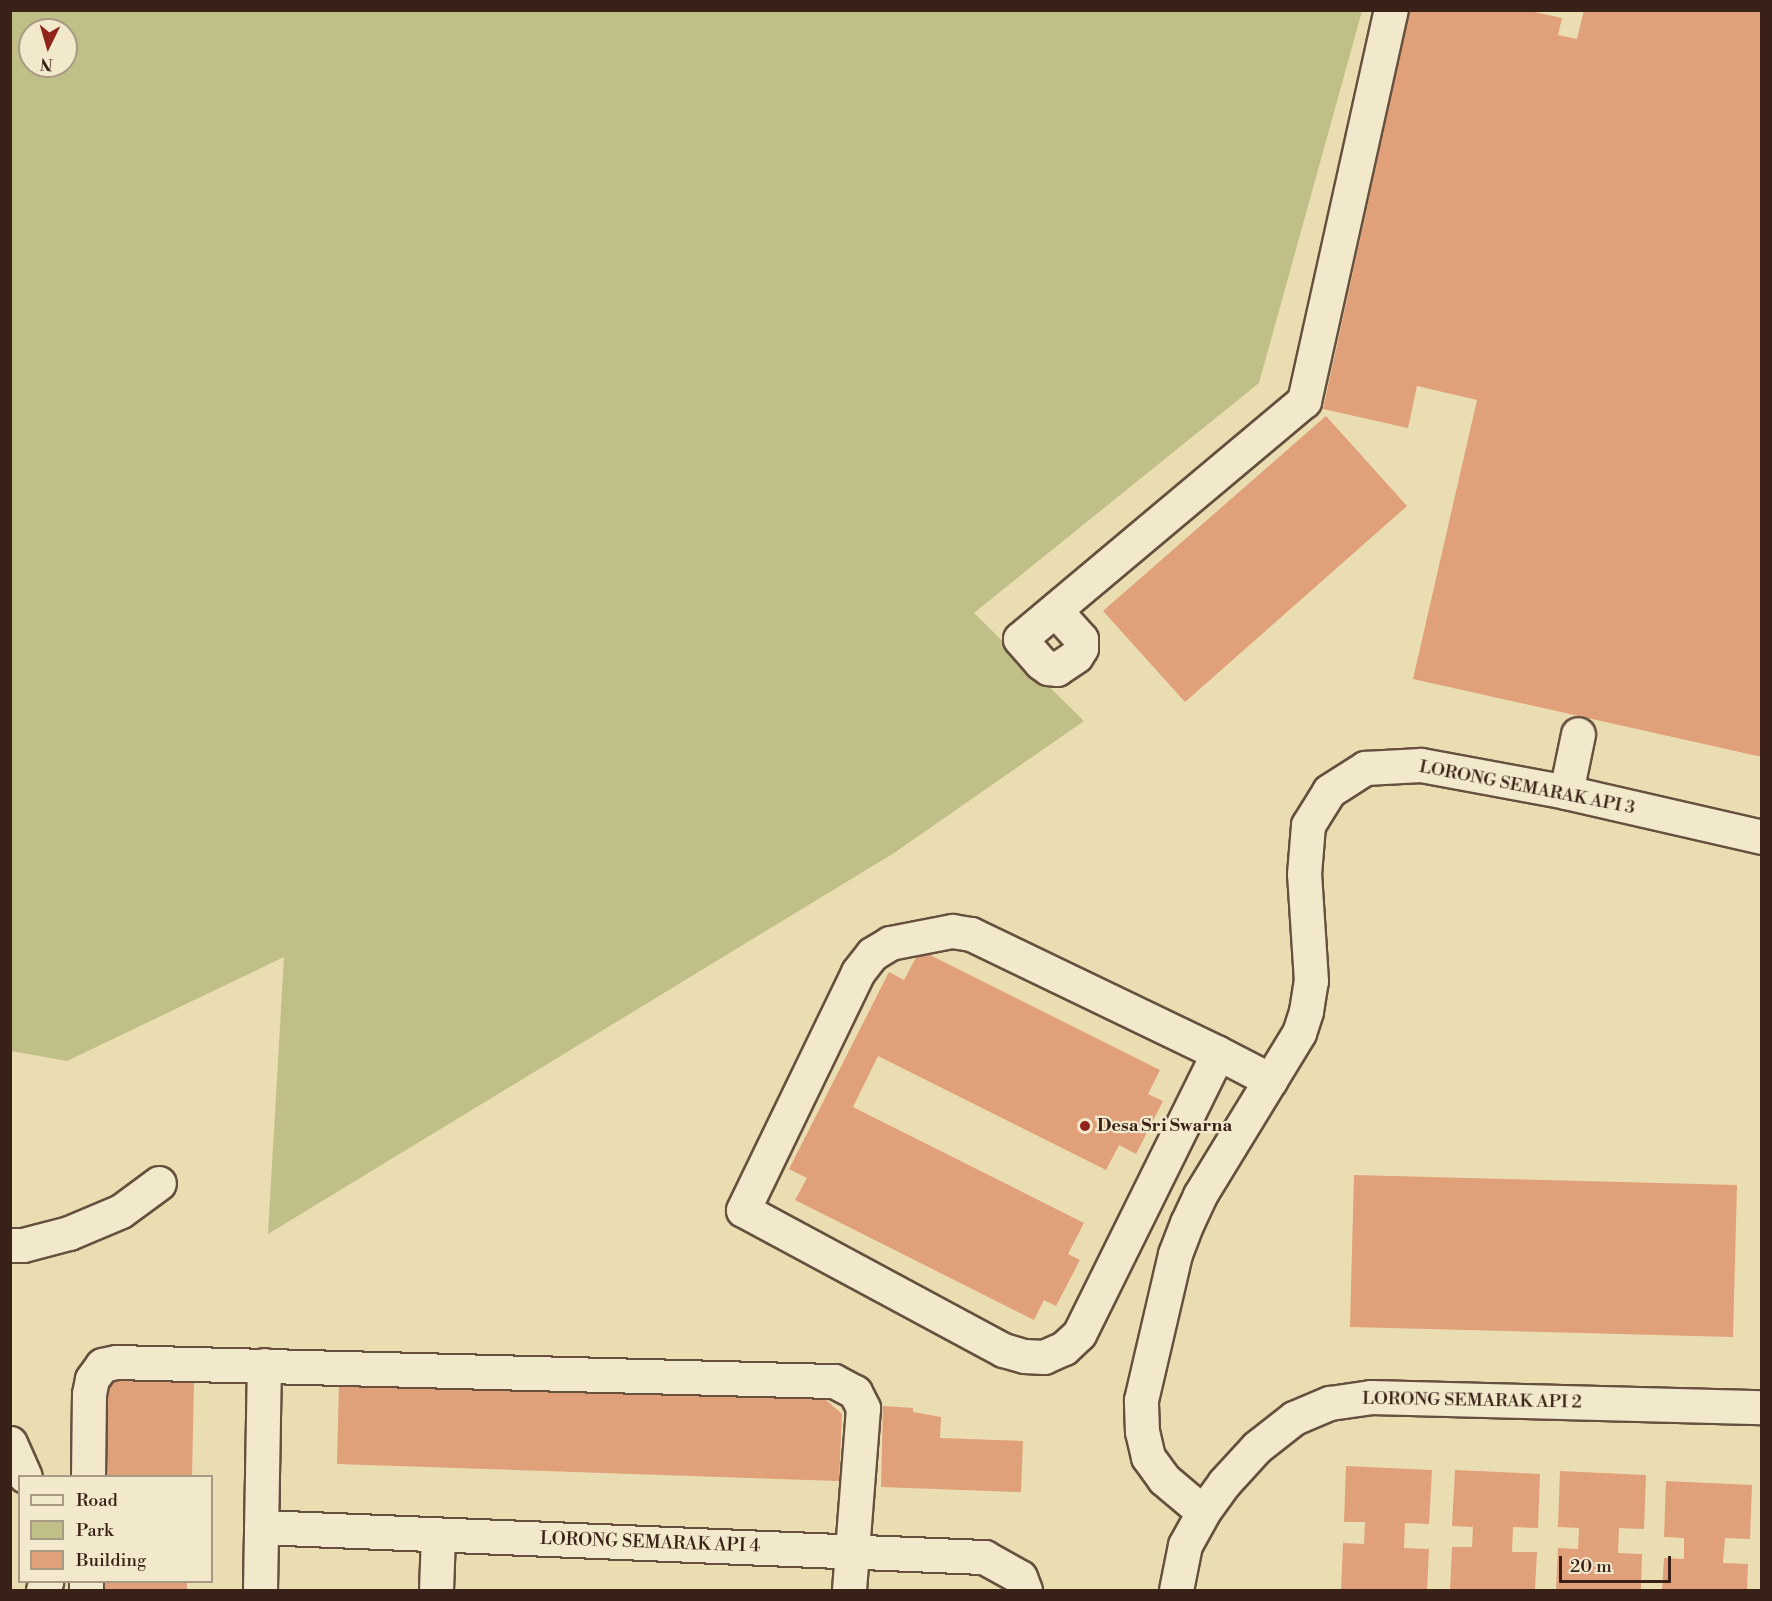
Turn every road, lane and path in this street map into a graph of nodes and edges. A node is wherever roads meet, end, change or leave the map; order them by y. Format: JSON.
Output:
{"nodes":[{"id":1,"x":1391,"y":10,"type":"edge"},
{"id":2,"x":1055,"y":610,"type":"dead end"},
{"id":3,"x":1578,"y":734,"type":"dead end"},
{"id":4,"x":1566,"y":792,"type":"junction"},
{"id":5,"x":1761,"y":837,"type":"edge"},
{"id":6,"x":1218,"y":1053,"type":"junction"},
{"id":7,"x":1270,"y":1080,"type":"junction"},
{"id":8,"x":159,"y":1183,"type":"dead end"},
{"id":9,"x":10,"y":1245,"type":"edge"},
{"id":10,"x":264,"y":1365,"type":"junction"},
{"id":11,"x":1761,"y":1407,"type":"edge"},
{"id":12,"x":10,"y":1443,"type":"edge"},
{"id":13,"x":25,"y":1475,"type":"edge"},
{"id":14,"x":88,"y":1475,"type":"edge"},
{"id":15,"x":1203,"y":1512,"type":"junction"},
{"id":16,"x":261,"y":1527,"type":"junction"},
{"id":17,"x":438,"y":1535,"type":"junction"},
{"id":18,"x":851,"y":1551,"type":"junction"},
{"id":19,"x":260,"y":1590,"type":"edge"},
{"id":20,"x":436,"y":1590,"type":"edge"},
{"id":21,"x":849,"y":1590,"type":"edge"},
{"id":22,"x":1025,"y":1590,"type":"edge"},
{"id":23,"x":1176,"y":1590,"type":"edge"}],
"edges":[{"from":1,"to":2,"type":"street"},
{"from":3,"to":4,"type":"street"},
{"from":4,"to":5,"type":"street","name":"LORONG SEMARAK API 3"},
{"from":4,"to":7,"type":"street","name":"LORONG SEMARAK API 3"},
{"from":6,"to":6,"type":"street"},
{"from":6,"to":7,"type":"street"},
{"from":7,"to":15,"type":"street","name":"LORONG SEMARAK API 3"},
{"from":8,"to":9,"type":"street"},
{"from":10,"to":14,"type":"street"},
{"from":10,"to":16,"type":"street"},
{"from":10,"to":18,"type":"street"},
{"from":11,"to":15,"type":"street","name":"LORONG SEMARAK API 2"},
{"from":12,"to":13,"type":"street"},
{"from":15,"to":23,"type":"street","name":"LORONG SEMARAK API 2"},
{"from":16,"to":17,"type":"street","name":"LORONG SEMARAK API 4"},
{"from":16,"to":19,"type":"street"},
{"from":17,"to":18,"type":"street","name":"LORONG SEMARAK API 4"},
{"from":17,"to":20,"type":"street"},
{"from":18,"to":21,"type":"street"},
{"from":18,"to":22,"type":"street","name":"LORONG SEMARAK API 4"}]}
